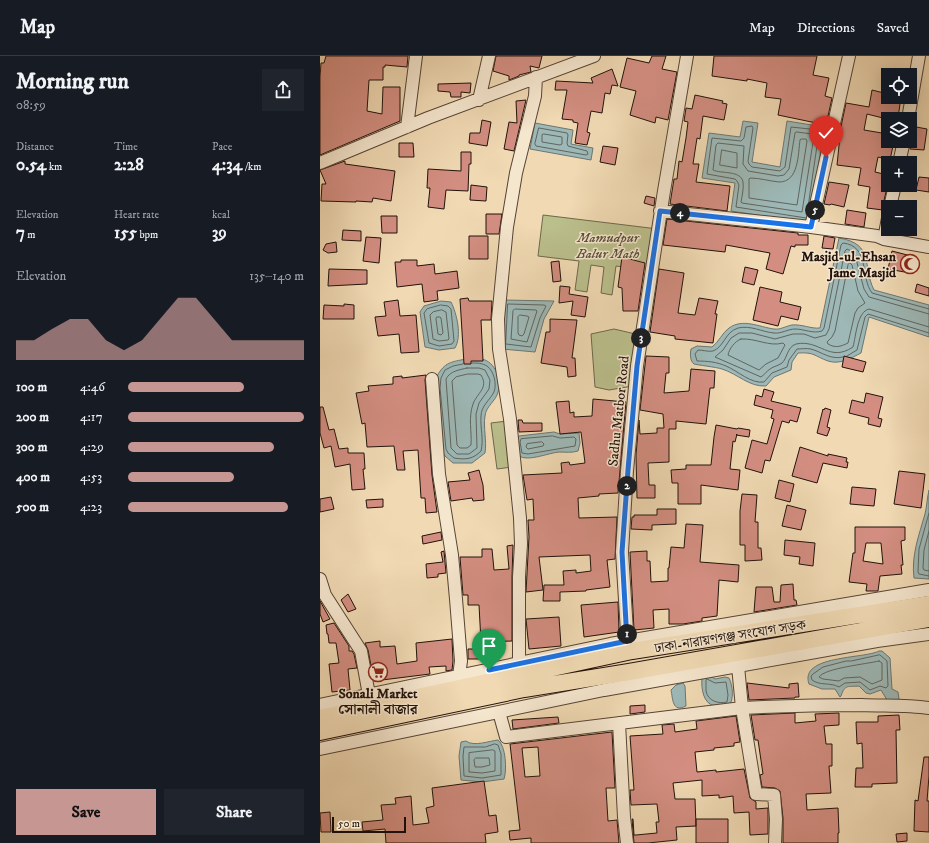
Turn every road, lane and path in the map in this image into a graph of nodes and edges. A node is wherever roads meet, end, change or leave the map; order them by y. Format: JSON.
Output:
{"nodes":[{"id":1,"x":416,"y":56,"type":"edge"},
{"id":2,"x":489,"y":56,"type":"edge"},
{"id":3,"x":594,"y":56,"type":"edge"},
{"id":4,"x":687,"y":56,"type":"edge"},
{"id":5,"x":849,"y":56,"type":"edge"},
{"id":6,"x":919,"y":56,"type":"edge"},
{"id":7,"x":536,"y":77,"type":"junction"},
{"id":8,"x":479,"y":100,"type":"junction"},
{"id":9,"x":909,"y":112,"type":"edge"},
{"id":10,"x":407,"y":128,"type":"junction"},
{"id":11,"x":320,"y":163,"type":"edge"},
{"id":12,"x":660,"y":211,"type":"junction"},
{"id":13,"x":811,"y":227,"type":"junction"},
{"id":14,"x":885,"y":236,"type":"edge"},
{"id":15,"x":884,"y":239,"type":"junction"},
{"id":16,"x":929,"y":248,"type":"edge"},
{"id":17,"x":432,"y":379,"type":"dead end"},
{"id":18,"x":320,"y":579,"type":"edge"},
{"id":19,"x":929,"y":590,"type":"edge"},
{"id":20,"x":323,"y":596,"type":"edge"},
{"id":21,"x":929,"y":604,"type":"edge"},
{"id":22,"x":929,"y":619,"type":"edge"},
{"id":23,"x":929,"y":634,"type":"edge"},
{"id":24,"x":628,"y":646,"type":"junction"},
{"id":25,"x":519,"y":663,"type":"junction"},
{"id":26,"x":738,"y":666,"type":"junction"},
{"id":27,"x":659,"y":673,"type":"junction"},
{"id":28,"x":460,"y":676,"type":"junction"},
{"id":29,"x":369,"y":695,"type":"junction"},
{"id":30,"x":320,"y":705,"type":"edge"},
{"id":31,"x":742,"y":708,"type":"junction"},
{"id":32,"x":929,"y":708,"type":"edge"},
{"id":33,"x":499,"y":712,"type":"junction"},
{"id":34,"x":320,"y":718,"type":"edge"},
{"id":35,"x":619,"y":723,"type":"junction"},
{"id":36,"x":320,"y":732,"type":"edge"},
{"id":37,"x":320,"y":748,"type":"edge"},
{"id":38,"x":627,"y":843,"type":"edge"},
{"id":39,"x":775,"y":843,"type":"edge"}],
"edges":[{"from":1,"to":10,"type":"street"},
{"from":2,"to":8,"type":"street"},
{"from":3,"to":7,"type":"street"},
{"from":4,"to":12,"type":"street","name":"Sadhu Matbor Road"},
{"from":5,"to":13,"type":"street"},
{"from":6,"to":9,"type":"street"},
{"from":7,"to":8,"type":"street"},
{"from":7,"to":25,"type":"street"},
{"from":8,"to":10,"type":"street"},
{"from":10,"to":11,"type":"street"},
{"from":12,"to":13,"type":"street"},
{"from":12,"to":24,"type":"street","name":"Sadhu Matbor Road"},
{"from":13,"to":15,"type":"street"},
{"from":14,"to":15,"type":"street"},
{"from":15,"to":16,"type":"street"},
{"from":17,"to":28,"type":"street"},
{"from":18,"to":20,"type":"street"},
{"from":19,"to":24,"type":"street"},
{"from":20,"to":29,"type":"street"},
{"from":21,"to":24,"type":"main road","name":"ঢাকা-নারায়ণগঞ্জ সংযোগ সড়ক"},
{"from":22,"to":27,"type":"main road","name":"ঢাকা-নারায়ণগঞ্জ সংযোগ সড়ক"},
{"from":23,"to":26,"type":"street"},
{"from":24,"to":25,"type":"street"},
{"from":24,"to":34,"type":"main road","name":"ঢাকা-নারায়ণগঞ্জ সংযোগ সড়ক"},
{"from":25,"to":28,"type":"street"},
{"from":26,"to":27,"type":"street"},
{"from":26,"to":31,"type":"street"},
{"from":27,"to":33,"type":"street"},
{"from":27,"to":36,"type":"main road","name":"ঢাকা-নারায়ণগঞ্জ সংযোগ সড়ক"},
{"from":28,"to":29,"type":"street"},
{"from":29,"to":30,"type":"street"},
{"from":31,"to":32,"type":"street"},
{"from":31,"to":35,"type":"street"},
{"from":31,"to":39,"type":"street"},
{"from":33,"to":35,"type":"street"},
{"from":33,"to":37,"type":"street"},
{"from":35,"to":38,"type":"street"}]}
